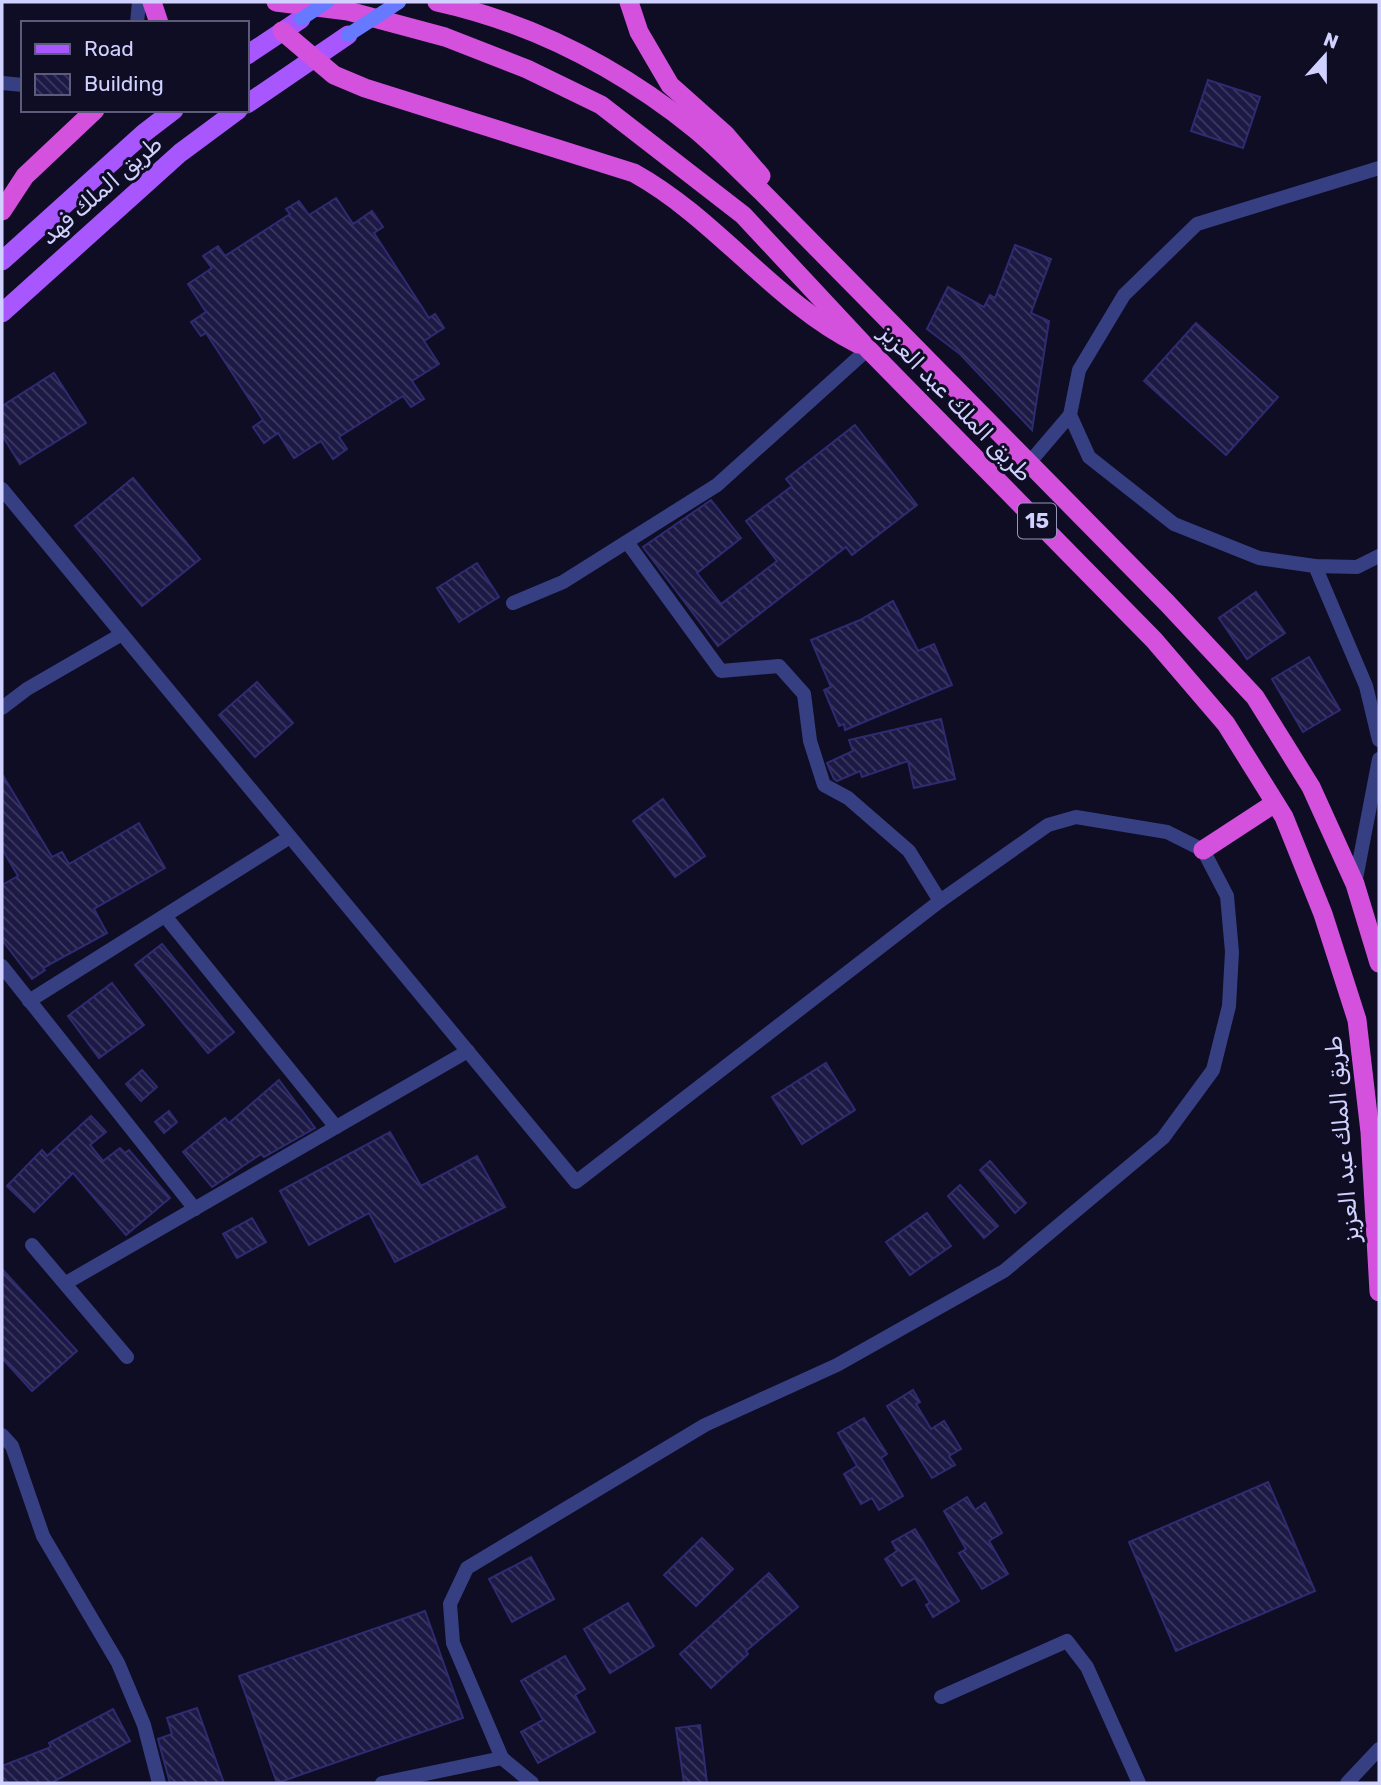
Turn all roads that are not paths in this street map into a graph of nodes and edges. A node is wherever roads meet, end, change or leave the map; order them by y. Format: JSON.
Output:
{"nodes":[{"id":1,"x":139,"y":2,"type":"edge"},
{"id":2,"x":152,"y":2,"type":"edge"},
{"id":3,"x":276,"y":2,"type":"edge"},
{"id":4,"x":327,"y":2,"type":"edge"},
{"id":5,"x":399,"y":2,"type":"edge"},
{"id":6,"x":437,"y":2,"type":"edge"},
{"id":7,"x":629,"y":2,"type":"edge"},
{"id":8,"x":301,"y":19,"type":"joint"},
{"id":9,"x":137,"y":21,"type":"edge"},
{"id":10,"x":158,"y":21,"type":"edge"},
{"id":11,"x":282,"y":31,"type":"junction"},
{"id":12,"x":348,"y":35,"type":"joint"},
{"id":13,"x":248,"y":54,"type":"edge"},
{"id":14,"x":312,"y":59,"type":"junction"},
{"id":15,"x":2,"y":82,"type":"edge"},
{"id":16,"x":21,"y":85,"type":"edge"},
{"id":17,"x":248,"y":103,"type":"edge"},
{"id":18,"x":93,"y":112,"type":"edge"},
{"id":19,"x":171,"y":112,"type":"edge"},
{"id":20,"x":235,"y":112,"type":"edge"},
{"id":21,"x":1379,"y":168,"type":"edge"},
{"id":22,"x":2,"y":211,"type":"edge"},
{"id":23,"x":2,"y":261,"type":"edge"},
{"id":24,"x":868,"y":299,"type":"junction"},
{"id":25,"x":2,"y":313,"type":"edge"},
{"id":26,"x":868,"y":349,"type":"junction"},
{"id":27,"x":1069,"y":415,"type":"junction"},
{"id":28,"x":1029,"y":463,"type":"junction"},
{"id":29,"x":2,"y":489,"type":"edge"},
{"id":30,"x":627,"y":541,"type":"junction"},
{"id":31,"x":1379,"y":556,"type":"edge"},
{"id":32,"x":1315,"y":566,"type":"junction"},
{"id":33,"x":513,"y":603,"type":"dead end"},
{"id":34,"x":122,"y":634,"type":"junction"},
{"id":35,"x":2,"y":708,"type":"edge"},
{"id":36,"x":1379,"y":740,"type":"edge"},
{"id":37,"x":1379,"y":759,"type":"edge"},
{"id":38,"x":1275,"y":803,"type":"junction"},
{"id":39,"x":290,"y":837,"type":"junction"},
{"id":40,"x":1203,"y":850,"type":"junction"},
{"id":41,"x":1355,"y":884,"type":"junction"},
{"id":42,"x":940,"y":901,"type":"junction"},
{"id":43,"x":165,"y":916,"type":"junction"},
{"id":44,"x":1379,"y":963,"type":"edge"},
{"id":45,"x":2,"y":966,"type":"edge"},
{"id":46,"x":29,"y":1001,"type":"junction"},
{"id":47,"x":468,"y":1051,"type":"junction"},
{"id":48,"x":336,"y":1127,"type":"junction"},
{"id":49,"x":195,"y":1209,"type":"junction"},
{"id":50,"x":33,"y":1245,"type":"dead end"},
{"id":51,"x":66,"y":1283,"type":"junction"},
{"id":52,"x":1379,"y":1292,"type":"edge"},
{"id":53,"x":127,"y":1357,"type":"dead end"},
{"id":54,"x":2,"y":1436,"type":"edge"},
{"id":55,"x":941,"y":1697,"type":"dead end"},
{"id":56,"x":1379,"y":1749,"type":"edge"},
{"id":57,"x":502,"y":1758,"type":"junction"},
{"id":58,"x":159,"y":1783,"type":"edge"},
{"id":59,"x":382,"y":1783,"type":"edge"},
{"id":60,"x":533,"y":1783,"type":"edge"},
{"id":61,"x":1139,"y":1783,"type":"edge"},
{"id":62,"x":1347,"y":1783,"type":"edge"}],
"edges":[{"from":1,"to":9,"type":"street"},
{"from":2,"to":10,"type":"highway"},
{"from":3,"to":26,"type":"highway","name":"طريق الملك عبد العزيز","number":"15"},
{"from":4,"to":8,"type":"main road","bridge":true},
{"from":5,"to":12,"type":"main road","bridge":true},
{"from":6,"to":24,"type":"highway","name":"طريق الملك عبد العزيز","number":"15"},
{"from":7,"to":24,"type":"highway"},
{"from":8,"to":11,"type":"main road"},
{"from":11,"to":13,"type":"main road"},
{"from":11,"to":14,"type":"highway"},
{"from":12,"to":14,"type":"main road"},
{"from":14,"to":17,"type":"main road"},
{"from":14,"to":26,"type":"highway"},
{"from":15,"to":16,"type":"street"},
{"from":18,"to":22,"type":"highway"},
{"from":19,"to":23,"type":"main road","name":"طريق الملك فهد"},
{"from":20,"to":25,"type":"main road","name":"طريق الملك فهد"},
{"from":21,"to":27,"type":"street"},
{"from":24,"to":28,"type":"highway","name":"طريق الملك عبد العزيز","number":"15"},
{"from":26,"to":30,"type":"street"},
{"from":26,"to":38,"type":"highway","name":"طريق الملك عبد العزيز","number":"15"},
{"from":27,"to":28,"type":"street"},
{"from":27,"to":32,"type":"street"},
{"from":28,"to":41,"type":"highway","name":"طريق الملك عبد العزيز","number":"15"},
{"from":29,"to":34,"type":"street"},
{"from":30,"to":33,"type":"street"},
{"from":30,"to":42,"type":"street"},
{"from":31,"to":32,"type":"street"},
{"from":32,"to":36,"type":"street"},
{"from":34,"to":35,"type":"street"},
{"from":34,"to":39,"type":"street"},
{"from":37,"to":41,"type":"street"},
{"from":38,"to":40,"type":"highway"},
{"from":38,"to":52,"type":"highway","name":"طريق الملك عبد العزيز","number":"15"},
{"from":39,"to":43,"type":"street"},
{"from":39,"to":47,"type":"street"},
{"from":40,"to":42,"type":"street"},
{"from":40,"to":57,"type":"street"},
{"from":41,"to":44,"type":"highway","name":"طريق الملك عبد العزيز","number":"15"},
{"from":42,"to":47,"type":"street"},
{"from":43,"to":46,"type":"street"},
{"from":43,"to":48,"type":"street"},
{"from":45,"to":46,"type":"street"},
{"from":46,"to":49,"type":"street"},
{"from":47,"to":48,"type":"street"},
{"from":48,"to":49,"type":"street"},
{"from":49,"to":51,"type":"street"},
{"from":50,"to":51,"type":"street"},
{"from":51,"to":53,"type":"street"},
{"from":54,"to":58,"type":"street"},
{"from":55,"to":61,"type":"street"},
{"from":56,"to":62,"type":"street"},
{"from":57,"to":59,"type":"street"},
{"from":57,"to":60,"type":"street"}]}
